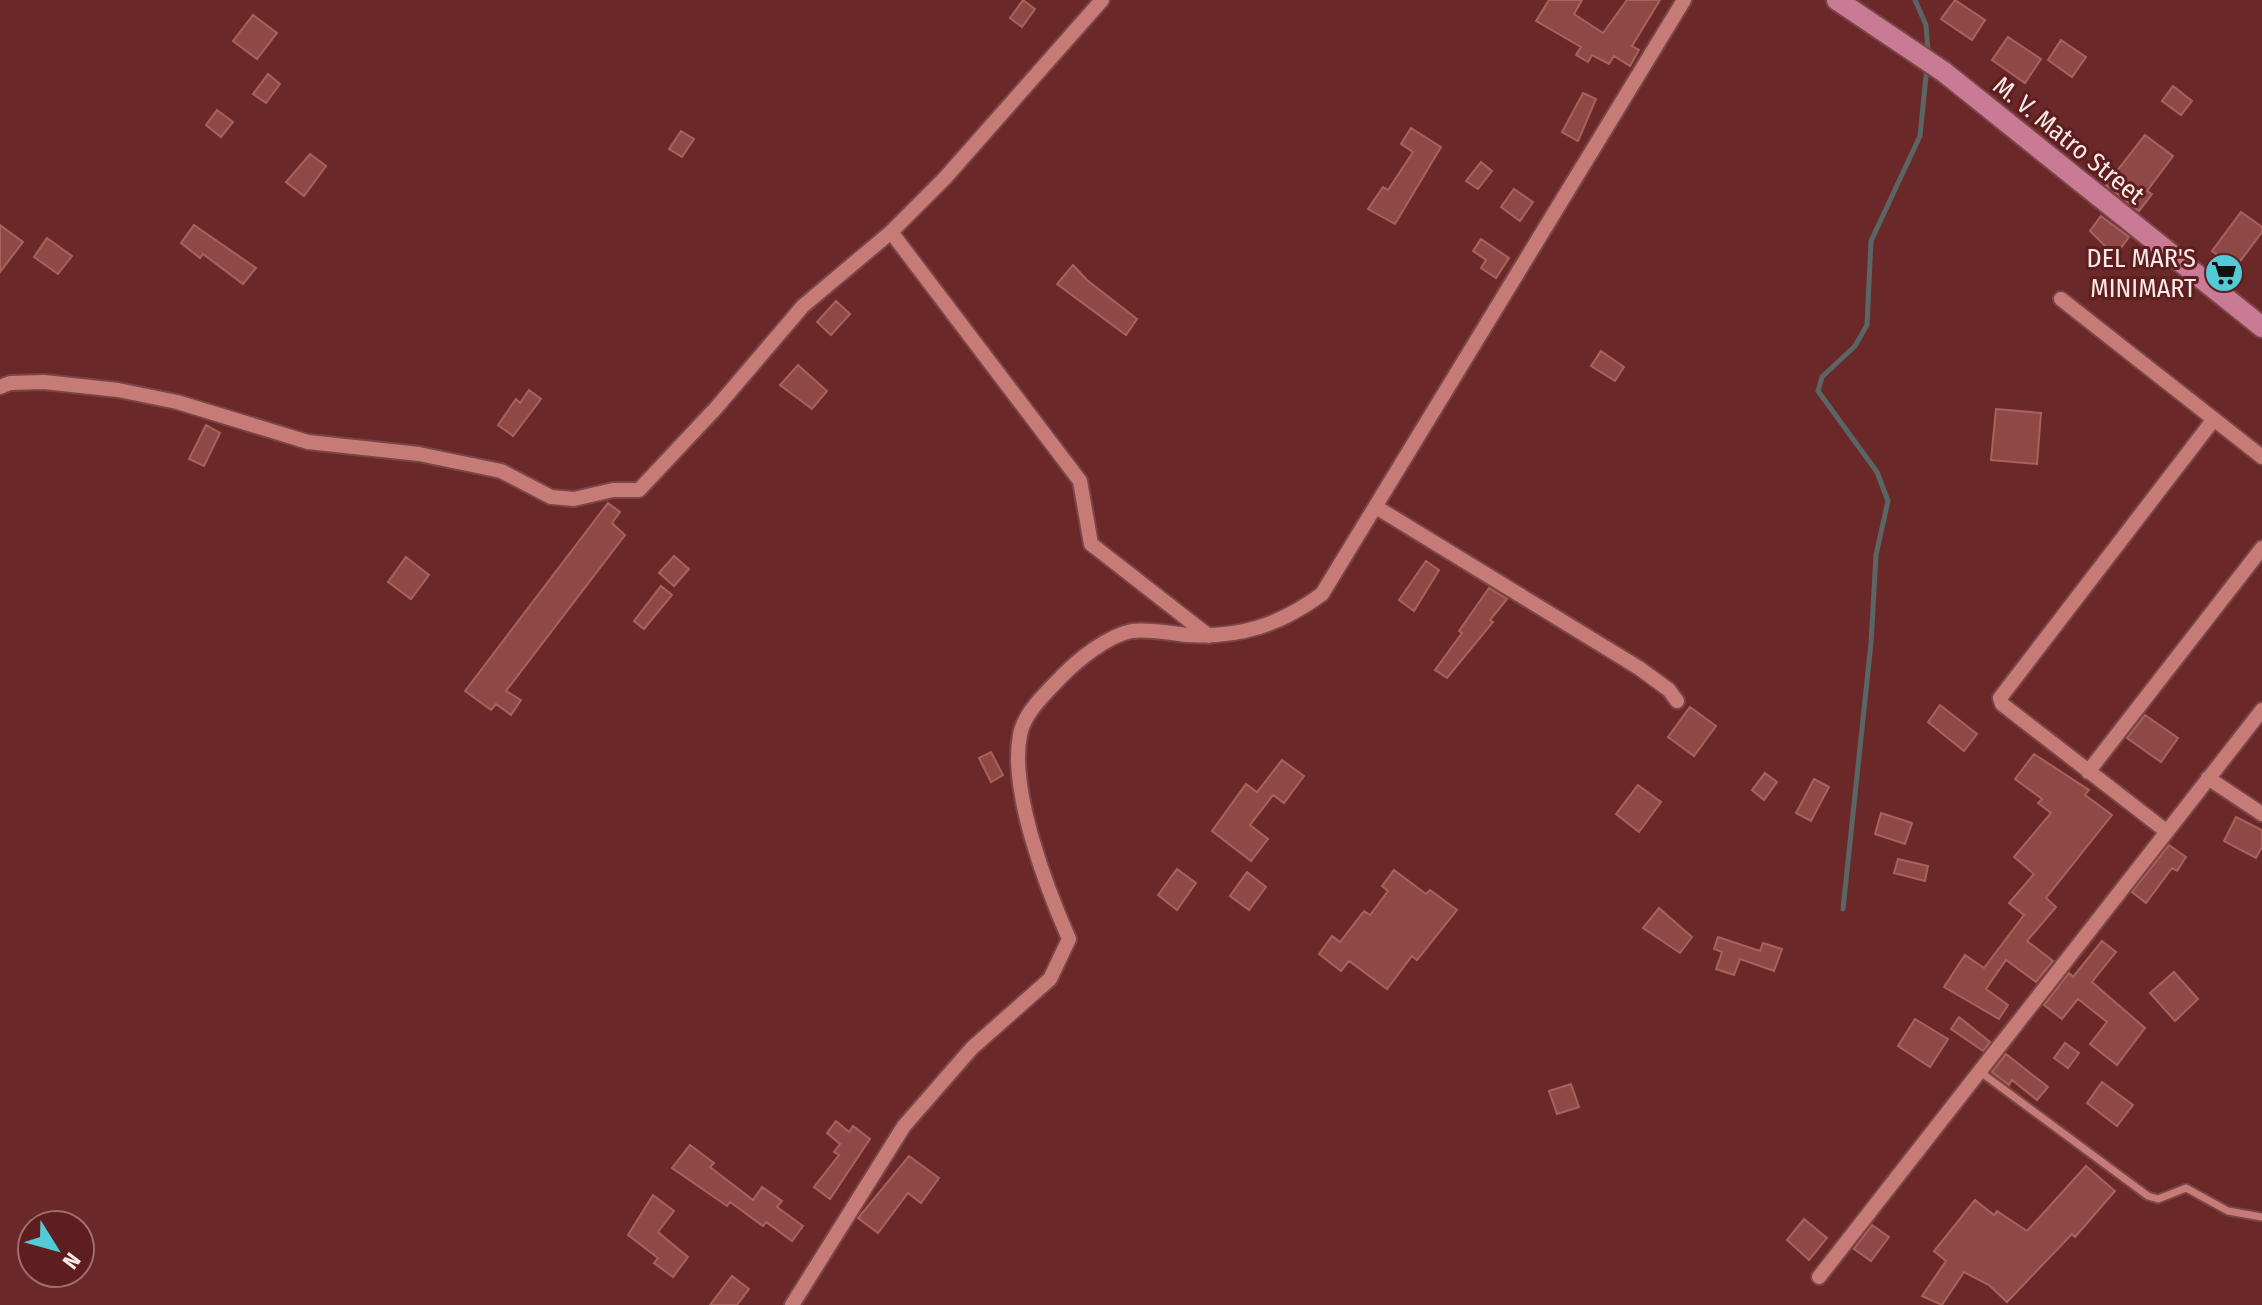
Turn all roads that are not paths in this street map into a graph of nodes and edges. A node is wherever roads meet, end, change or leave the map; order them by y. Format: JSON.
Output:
{"nodes":[{"id":1,"x":1102,"y":0,"type":"edge"},
{"id":2,"x":1684,"y":0,"type":"edge"},
{"id":3,"x":1837,"y":0,"type":"edge"},
{"id":4,"x":891,"y":232,"type":"junction"},
{"id":5,"x":2061,"y":299,"type":"dead end"},
{"id":6,"x":2262,"y":327,"type":"edge"},
{"id":7,"x":0,"y":387,"type":"edge"},
{"id":8,"x":2214,"y":419,"type":"junction"},
{"id":9,"x":2262,"y":457,"type":"edge"},
{"id":10,"x":1376,"y":507,"type":"junction"},
{"id":11,"x":2262,"y":548,"type":"edge"},
{"id":12,"x":1209,"y":636,"type":"junction"},
{"id":13,"x":1677,"y":701,"type":"dead end"},
{"id":14,"x":2262,"y":710,"type":"edge"},
{"id":15,"x":2088,"y":772,"type":"junction"},
{"id":16,"x":2208,"y":778,"type":"junction"},
{"id":17,"x":2262,"y":814,"type":"edge"},
{"id":18,"x":2166,"y":831,"type":"junction"},
{"id":19,"x":1979,"y":1071,"type":"junction"},
{"id":20,"x":2262,"y":1217,"type":"edge"},
{"id":21,"x":1819,"y":1277,"type":"dead end"},
{"id":22,"x":792,"y":1305,"type":"edge"}],
"edges":[{"from":1,"to":4,"type":"street"},
{"from":2,"to":10,"type":"street"},
{"from":3,"to":6,"type":"street","name":"M. V. Matro Street"},
{"from":4,"to":7,"type":"street"},
{"from":4,"to":12,"type":"street"},
{"from":5,"to":8,"type":"street"},
{"from":8,"to":9,"type":"street"},
{"from":8,"to":15,"type":"street"},
{"from":10,"to":12,"type":"street"},
{"from":10,"to":13,"type":"street"},
{"from":11,"to":15,"type":"street"},
{"from":12,"to":22,"type":"street"},
{"from":14,"to":16,"type":"street"},
{"from":15,"to":18,"type":"street"},
{"from":16,"to":17,"type":"street"},
{"from":16,"to":18,"type":"street"},
{"from":18,"to":19,"type":"street"},
{"from":19,"to":20,"type":"lane"},
{"from":19,"to":21,"type":"street"}]}
